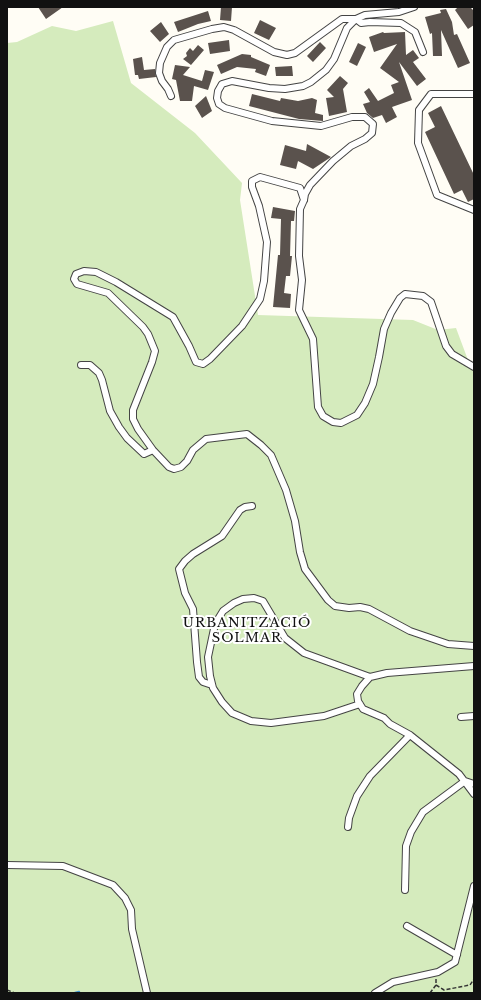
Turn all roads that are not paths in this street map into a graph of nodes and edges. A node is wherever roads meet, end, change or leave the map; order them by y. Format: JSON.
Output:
{"nodes":[{"id":1,"x":414,"y":7,"type":"edge"},
{"id":2,"x":356,"y":19,"type":"junction"},
{"id":3,"x":423,"y":52,"type":"dead end"},
{"id":4,"x":474,"y":94,"type":"edge"},
{"id":5,"x":171,"y":96,"type":"dead end"},
{"id":6,"x":304,"y":200,"type":"junction"},
{"id":7,"x":474,"y":210,"type":"edge"},
{"id":8,"x":81,"y":365,"type":"dead end"},
{"id":9,"x":474,"y":367,"type":"edge"},
{"id":10,"x":153,"y":450,"type":"junction"},
{"id":11,"x":252,"y":506,"type":"dead end"},
{"id":12,"x":474,"y":646,"type":"edge"},
{"id":13,"x":474,"y":666,"type":"edge"},
{"id":14,"x":370,"y":677,"type":"junction"},
{"id":15,"x":212,"y":685,"type":"junction"},
{"id":16,"x":360,"y":704,"type":"junction"},
{"id":17,"x":474,"y":716,"type":"edge"},
{"id":18,"x":461,"y":717,"type":"dead end"},
{"id":19,"x":410,"y":735,"type":"junction"},
{"id":20,"x":465,"y":781,"type":"junction"},
{"id":21,"x":474,"y":784,"type":"edge"},
{"id":22,"x":474,"y":794,"type":"edge"},
{"id":23,"x":348,"y":827,"type":"dead end"},
{"id":24,"x":7,"y":865,"type":"edge"},
{"id":25,"x":474,"y":886,"type":"edge"},
{"id":26,"x":404,"y":890,"type":"dead end"},
{"id":27,"x":407,"y":926,"type":"dead end"},
{"id":28,"x":457,"y":955,"type":"junction"},
{"id":29,"x":147,"y":993,"type":"edge"},
{"id":30,"x":375,"y":993,"type":"edge"}],
"edges":[{"from":1,"to":2,"type":"street"},
{"from":2,"to":3,"type":"street"},
{"from":2,"to":5,"type":"street"},
{"from":2,"to":6,"type":"street"},
{"from":4,"to":7,"type":"street"},
{"from":6,"to":9,"type":"street"},
{"from":6,"to":10,"type":"street"},
{"from":8,"to":10,"type":"street"},
{"from":10,"to":12,"type":"street"},
{"from":11,"to":15,"type":"street"},
{"from":13,"to":14,"type":"street"},
{"from":14,"to":15,"type":"street"},
{"from":14,"to":16,"type":"street"},
{"from":15,"to":16,"type":"street"},
{"from":16,"to":19,"type":"street"},
{"from":17,"to":18,"type":"street"},
{"from":19,"to":20,"type":"street"},
{"from":19,"to":23,"type":"street"},
{"from":20,"to":21,"type":"street"},
{"from":20,"to":22,"type":"street"},
{"from":20,"to":26,"type":"street"},
{"from":24,"to":29,"type":"street"},
{"from":25,"to":28,"type":"street"},
{"from":27,"to":28,"type":"street"},
{"from":28,"to":30,"type":"street"}]}
